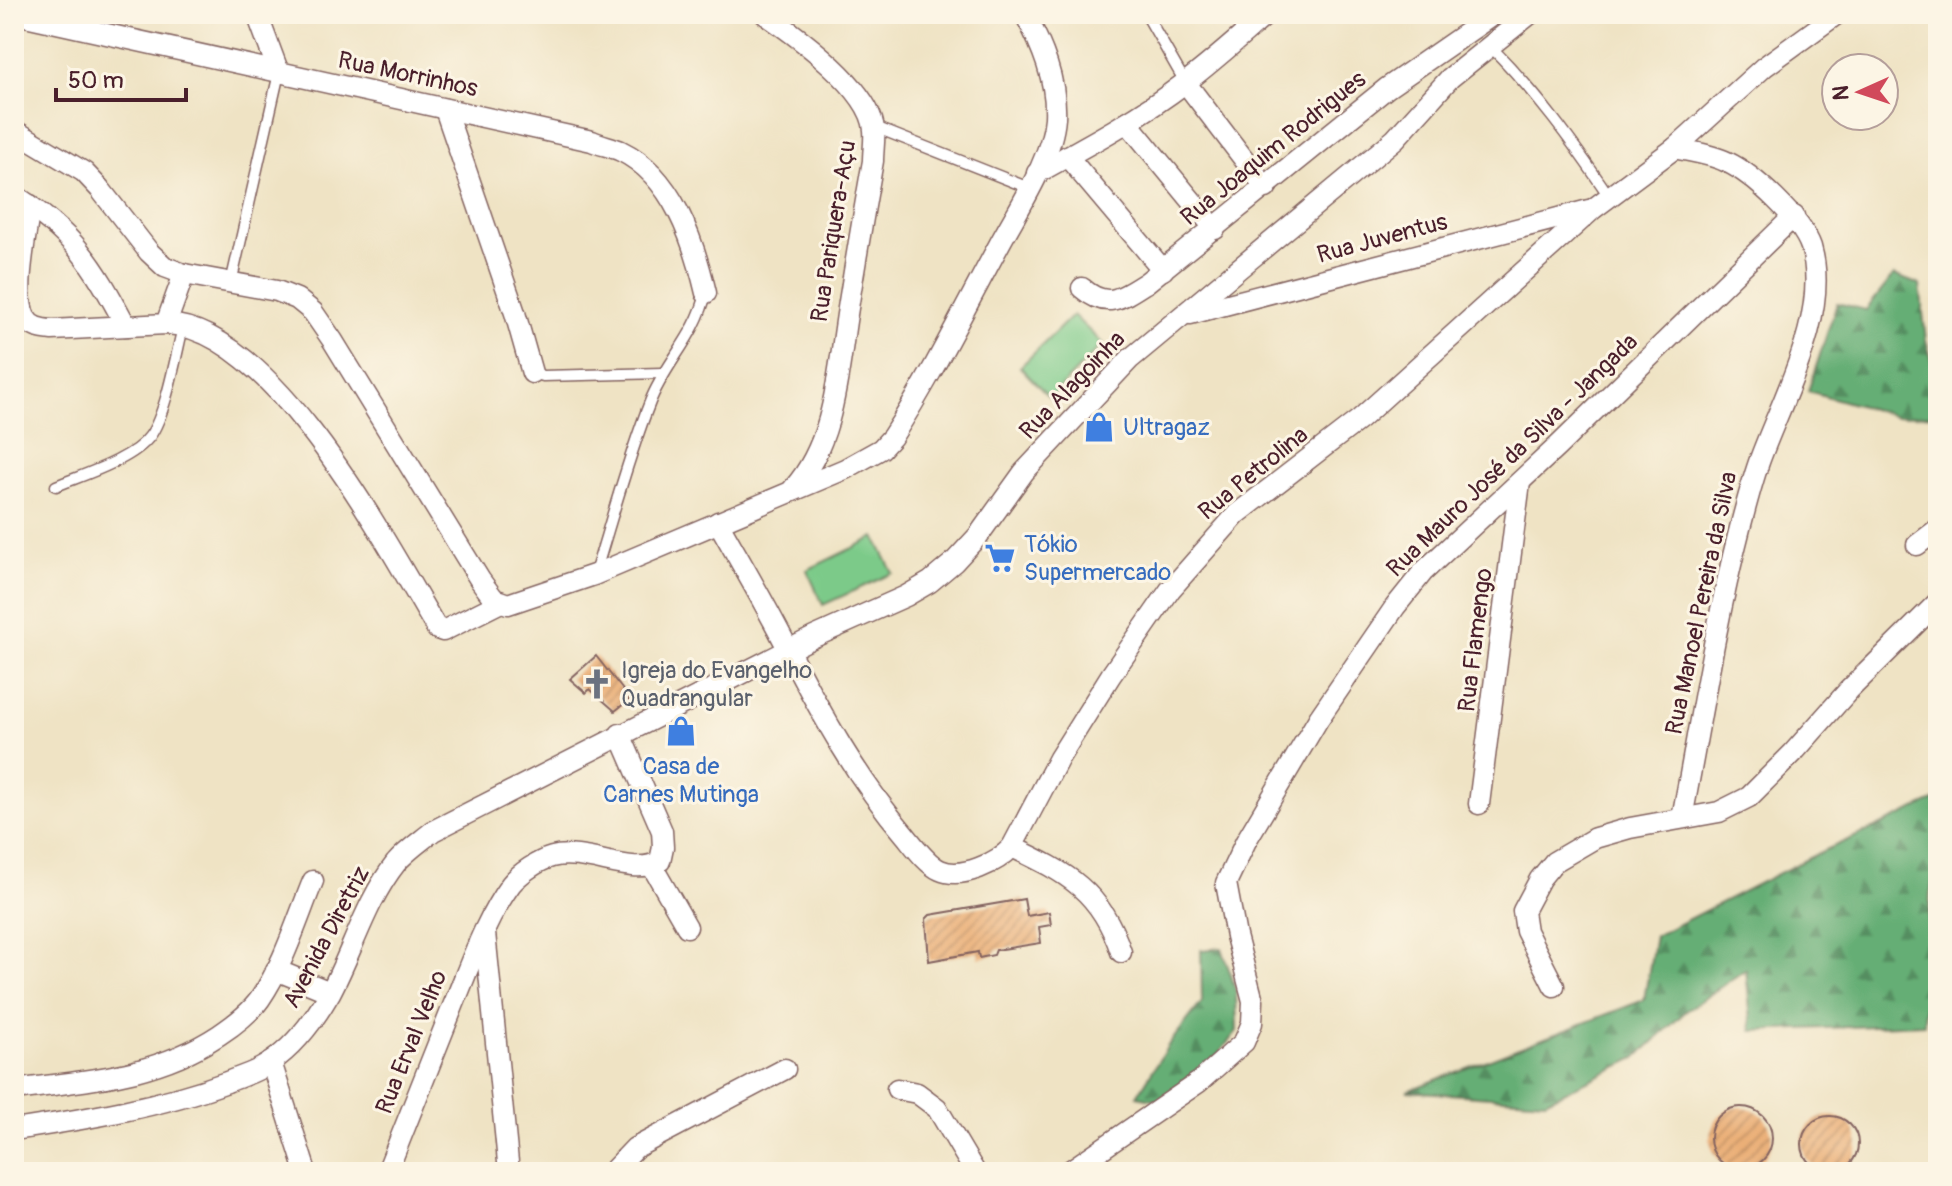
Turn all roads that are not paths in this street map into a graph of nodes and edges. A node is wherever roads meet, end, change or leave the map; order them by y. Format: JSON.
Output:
{"nodes":[{"id":1,"x":16,"y":14,"type":"edge"},
{"id":2,"x":257,"y":14,"type":"edge"},
{"id":3,"x":765,"y":14,"type":"edge"},
{"id":4,"x":1025,"y":14,"type":"edge"},
{"id":5,"x":1146,"y":14,"type":"edge"},
{"id":6,"x":1267,"y":14,"type":"edge"},
{"id":7,"x":1494,"y":14,"type":"edge"},
{"id":8,"x":1530,"y":14,"type":"edge"},
{"id":9,"x":1837,"y":14,"type":"edge"},
{"id":10,"x":1490,"y":46,"type":"junction"},
{"id":11,"x":1432,"y":56,"type":"junction"},
{"id":12,"x":279,"y":73,"type":"junction"},
{"id":13,"x":1450,"y":78,"type":"junction"},
{"id":14,"x":1185,"y":82,"type":"junction"},
{"id":15,"x":445,"y":109,"type":"junction"},
{"id":16,"x":1127,"y":122,"type":"junction"},
{"id":17,"x":875,"y":127,"type":"junction"},
{"id":18,"x":14,"y":130,"type":"edge"},
{"id":19,"x":1675,"y":148,"type":"junction"},
{"id":20,"x":1067,"y":156,"type":"junction"},
{"id":21,"x":1033,"y":181,"type":"junction"},
{"id":22,"x":1266,"y":188,"type":"junction"},
{"id":23,"x":1609,"y":196,"type":"junction"},
{"id":24,"x":22,"y":200,"type":"edge"},
{"id":25,"x":1593,"y":209,"type":"junction"},
{"id":26,"x":1794,"y":216,"type":"junction"},
{"id":27,"x":1215,"y":229,"type":"junction"},
{"id":28,"x":1163,"y":270,"type":"junction"},
{"id":29,"x":184,"y":274,"type":"junction"},
{"id":30,"x":231,"y":283,"type":"junction"},
{"id":31,"x":1082,"y":288,"type":"dead end"},
{"id":32,"x":706,"y":293,"type":"joint"},
{"id":33,"x":1184,"y":316,"type":"junction"},
{"id":34,"x":175,"y":325,"type":"junction"},
{"id":35,"x":126,"y":326,"type":"junction"},
{"id":36,"x":532,"y":373,"type":"joint"},
{"id":37,"x":663,"y":373,"type":"junction"},
{"id":38,"x":1520,"y":482,"type":"junction"},
{"id":39,"x":56,"y":486,"type":"dead end"},
{"id":40,"x":790,"y":492,"type":"junction"},
{"id":41,"x":718,"y":522,"type":"junction"},
{"id":42,"x":1938,"y":529,"type":"edge"},
{"id":43,"x":1917,"y":545,"type":"dead end"},
{"id":44,"x":594,"y":575,"type":"junction"},
{"id":45,"x":501,"y":602,"type":"junction"},
{"id":46,"x":1938,"y":602,"type":"edge"},
{"id":47,"x":788,"y":650,"type":"junction"},
{"id":48,"x":620,"y":734,"type":"junction"},
{"id":49,"x":1479,"y":804,"type":"dead end"},
{"id":50,"x":1682,"y":818,"type":"junction"},
{"id":51,"x":1012,"y":847,"type":"junction"},
{"id":52,"x":652,"y":866,"type":"junction"},
{"id":53,"x":313,"y":881,"type":"dead end"},
{"id":54,"x":687,"y":927,"type":"dead end"},
{"id":55,"x":485,"y":932,"type":"junction"},
{"id":56,"x":1121,"y":952,"type":"dead end"},
{"id":57,"x":276,"y":970,"type":"junction"},
{"id":58,"x":1554,"y":986,"type":"dead end"},
{"id":59,"x":330,"y":992,"type":"junction"},
{"id":60,"x":271,"y":1062,"type":"junction"},
{"id":61,"x":785,"y":1069,"type":"dead end"},
{"id":62,"x":897,"y":1089,"type":"dead end"},
{"id":63,"x":14,"y":1090,"type":"edge"},
{"id":64,"x":14,"y":1130,"type":"edge"},
{"id":65,"x":306,"y":1172,"type":"edge"},
{"id":66,"x":387,"y":1172,"type":"edge"},
{"id":67,"x":509,"y":1172,"type":"edge"},
{"id":68,"x":612,"y":1172,"type":"edge"},
{"id":69,"x":975,"y":1172,"type":"edge"},
{"id":70,"x":1068,"y":1172,"type":"edge"}],
"edges":[{"from":1,"to":12,"type":"street","name":"Rua Morrinhos"},
{"from":2,"to":12,"type":"street"},
{"from":3,"to":17,"type":"street","name":"Rua Pariquera-Açu"},
{"from":4,"to":21,"type":"street"},
{"from":5,"to":14,"type":"lane"},
{"from":6,"to":14,"type":"street"},
{"from":7,"to":11,"type":"street","name":"Rua Joaquim Rodrigues"},
{"from":8,"to":10,"type":"street","name":"Rua Alagoinha"},
{"from":9,"to":19,"type":"street","name":"Rua Petrolina"},
{"from":10,"to":13,"type":"street","name":"Rua Alagoinha"},
{"from":10,"to":23,"type":"lane"},
{"from":11,"to":13,"type":"street"},
{"from":11,"to":22,"type":"street","name":"Rua Joaquim Rodrigues"},
{"from":12,"to":15,"type":"street","name":"Rua Morrinhos"},
{"from":12,"to":30,"type":"lane"},
{"from":13,"to":33,"type":"street","name":"Rua Alagoinha"},
{"from":14,"to":16,"type":"street"},
{"from":14,"to":22,"type":"street"},
{"from":15,"to":32,"type":"street","name":"Rua Morrinhos"},
{"from":15,"to":36,"type":"street"},
{"from":16,"to":20,"type":"street"},
{"from":16,"to":27,"type":"street"},
{"from":17,"to":21,"type":"lane"},
{"from":17,"to":40,"type":"street","name":"Rua Pariquera-Açu"},
{"from":18,"to":29,"type":"street"},
{"from":19,"to":23,"type":"street","name":"Rua Petrolina"},
{"from":19,"to":26,"type":"street","name":"Rua Manoel Pereira da Silva"},
{"from":20,"to":21,"type":"street"},
{"from":20,"to":28,"type":"street"},
{"from":21,"to":40,"type":"street"},
{"from":22,"to":27,"type":"street","name":"Rua Joaquim Rodrigues"},
{"from":23,"to":25,"type":"street","name":"Rua Petrolina"},
{"from":24,"to":35,"type":"street"},
{"from":24,"to":35,"type":"street"},
{"from":25,"to":33,"type":"street","name":"Rua Juventus"},
{"from":25,"to":51,"type":"street","name":"Rua Petrolina"},
{"from":26,"to":38,"type":"street","name":"Rua Mauro José da Silva - Jangada"},
{"from":26,"to":50,"type":"street","name":"Rua Manoel Pereira da Silva"},
{"from":27,"to":28,"type":"street","name":"Rua Joaquim Rodrigues"},
{"from":28,"to":31,"type":"street","name":"Rua Joaquim Rodrigues"},
{"from":29,"to":30,"type":"street"},
{"from":29,"to":34,"type":"street"},
{"from":30,"to":45,"type":"street"},
{"from":32,"to":37,"type":"lane"},
{"from":33,"to":47,"type":"street","name":"Rua Alagoinha"},
{"from":34,"to":35,"type":"street"},
{"from":34,"to":39,"type":"lane"},
{"from":34,"to":45,"type":"street"},
{"from":36,"to":37,"type":"lane"},
{"from":37,"to":44,"type":"lane"},
{"from":38,"to":49,"type":"street","name":"Rua Flamengo"},
{"from":38,"to":70,"type":"street","name":"Rua Mauro José da Silva - Jangada"},
{"from":40,"to":41,"type":"street"},
{"from":41,"to":44,"type":"street"},
{"from":41,"to":47,"type":"street","name":"Rua Petrolina"},
{"from":42,"to":43,"type":"street"},
{"from":44,"to":45,"type":"street"},
{"from":46,"to":50,"type":"street"},
{"from":47,"to":48,"type":"street","name":"Rua Alagoinha"},
{"from":47,"to":51,"type":"street","name":"Rua Petrolina"},
{"from":48,"to":52,"type":"street"},
{"from":48,"to":59,"type":"street","name":"Avenida Diretriz"},
{"from":50,"to":58,"type":"street"},
{"from":51,"to":56,"type":"street"},
{"from":52,"to":54,"type":"street"},
{"from":52,"to":55,"type":"street","name":"Rua Erval Velho"},
{"from":53,"to":57,"type":"street","name":"Avenida Diretriz"},
{"from":55,"to":66,"type":"street","name":"Rua Erval Velho"},
{"from":55,"to":67,"type":"street"},
{"from":57,"to":59,"type":"street"},
{"from":57,"to":63,"type":"street","name":"Avenida Diretriz"},
{"from":59,"to":60,"type":"street","name":"Avenida Diretriz"},
{"from":60,"to":64,"type":"street","name":"Avenida Diretriz"},
{"from":60,"to":65,"type":"street"},
{"from":61,"to":68,"type":"street"},
{"from":62,"to":69,"type":"street"}]}
